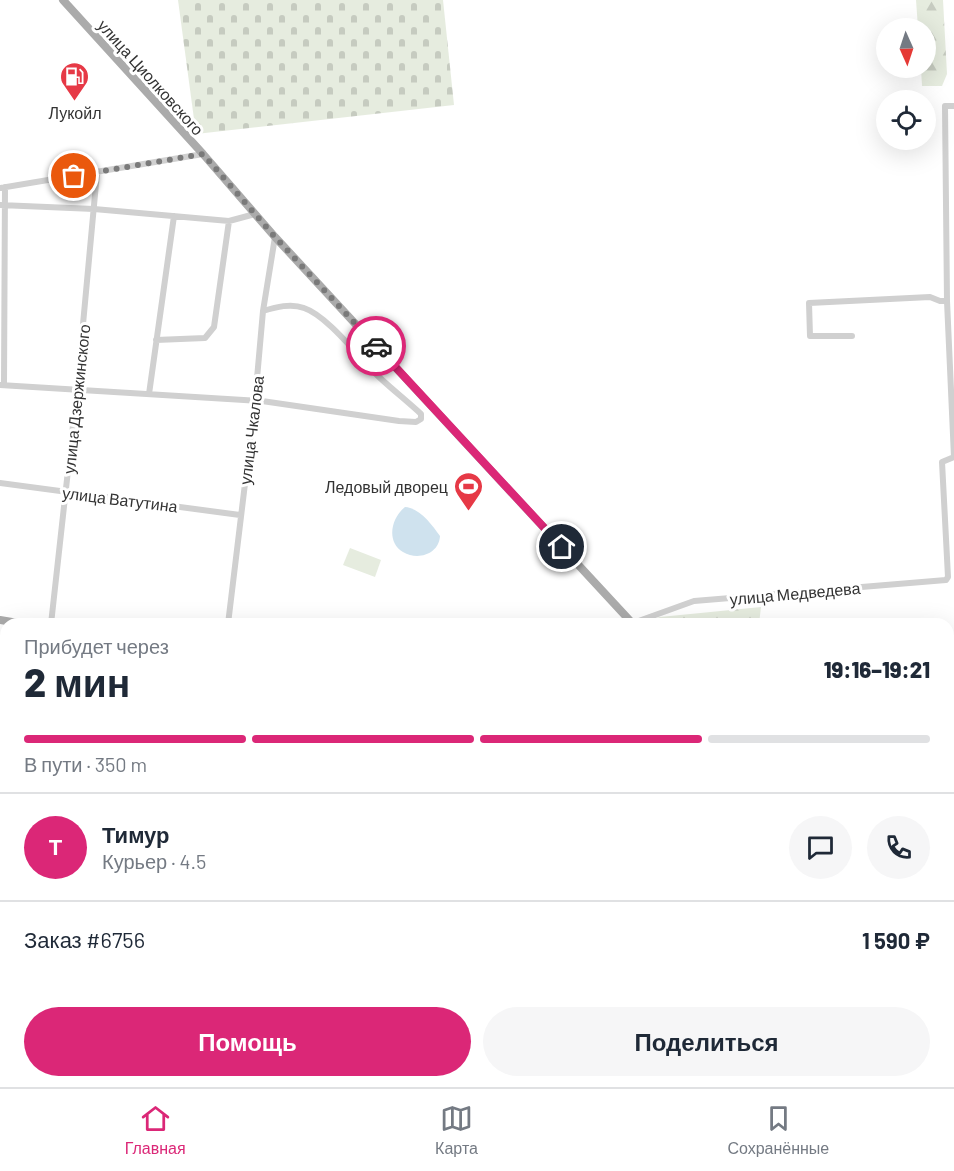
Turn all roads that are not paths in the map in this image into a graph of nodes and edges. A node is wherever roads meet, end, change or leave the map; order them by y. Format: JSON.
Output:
{"nodes":[{"id":1,"x":63,"y":0,"type":"edge"},
{"id":2,"x":954,"y":106,"type":"edge"},
{"id":3,"x":945,"y":148,"type":"junction"},
{"id":4,"x":954,"y":148,"type":"edge"},
{"id":5,"x":203,"y":154,"type":"junction"},
{"id":6,"x":96,"y":173,"type":"junction"},
{"id":7,"x":3,"y":187,"type":"edge"},
{"id":8,"x":950,"y":199,"type":"edge"},
{"id":9,"x":3,"y":205,"type":"edge"},
{"id":10,"x":94,"y":209,"type":"junction"},
{"id":11,"x":255,"y":214,"type":"junction"},
{"id":12,"x":174,"y":216,"type":"junction"},
{"id":13,"x":229,"y":221,"type":"junction"},
{"id":14,"x":275,"y":237,"type":"junction"},
{"id":15,"x":951,"y":248,"type":"edge"},
{"id":16,"x":950,"y":300,"type":"edge"},
{"id":17,"x":263,"y":311,"type":"junction"},
{"id":18,"x":852,"y":336,"type":"dead end"},
{"id":19,"x":156,"y":340,"type":"junction"},
{"id":20,"x":952,"y":352,"type":"edge"},
{"id":21,"x":2,"y":385,"type":"edge"},
{"id":22,"x":77,"y":389,"type":"junction"},
{"id":23,"x":149,"y":394,"type":"junction"},
{"id":24,"x":255,"y":401,"type":"junction"},
{"id":25,"x":954,"y":458,"type":"edge"},
{"id":26,"x":0,"y":483,"type":"edge"},
{"id":27,"x":66,"y":492,"type":"junction"},
{"id":28,"x":240,"y":515,"type":"junction"},
{"id":29,"x":951,"y":566,"type":"edge"},
{"id":30,"x":52,"y":618,"type":"edge"},
{"id":31,"x":229,"y":618,"type":"edge"},
{"id":32,"x":627,"y":618,"type":"edge"},
{"id":33,"x":649,"y":618,"type":"edge"}],
"edges":[{"from":1,"to":5,"type":"main road","name":"улица Циолковского"},
{"from":2,"to":3,"type":"street"},
{"from":3,"to":4,"type":"street"},
{"from":3,"to":8,"type":"street"},
{"from":5,"to":6,"type":"street"},
{"from":5,"to":11,"type":"main road","name":"улица Циолковского"},
{"from":6,"to":7,"type":"street"},
{"from":6,"to":10,"type":"street","name":"улица Дзержинского"},
{"from":7,"to":9,"type":"street"},
{"from":8,"to":15,"type":"street"},
{"from":9,"to":10,"type":"street"},
{"from":9,"to":21,"type":"street"},
{"from":10,"to":12,"type":"street"},
{"from":10,"to":22,"type":"street","name":"улица Дзержинского"},
{"from":11,"to":13,"type":"street"},
{"from":11,"to":14,"type":"main road","name":"улица Циолковского"},
{"from":12,"to":13,"type":"street"},
{"from":12,"to":19,"type":"street"},
{"from":13,"to":19,"type":"street"},
{"from":14,"to":17,"type":"street","name":"улица Чкалова"},
{"from":14,"to":32,"type":"main road","name":"улица Циолковского"},
{"from":15,"to":16,"type":"street"},
{"from":16,"to":18,"type":"street"},
{"from":16,"to":20,"type":"street"},
{"from":17,"to":24,"type":"street","name":"улица Чкалова"},
{"from":17,"to":24,"type":"street"},
{"from":19,"to":23,"type":"street"},
{"from":20,"to":25,"type":"street"},
{"from":21,"to":22,"type":"street"},
{"from":22,"to":23,"type":"street"},
{"from":22,"to":27,"type":"street","name":"улица Дзержинского"},
{"from":23,"to":24,"type":"street"},
{"from":24,"to":28,"type":"street","name":"улица Чкалова"},
{"from":25,"to":29,"type":"street"},
{"from":26,"to":27,"type":"street","name":"улица Ватутина"},
{"from":27,"to":28,"type":"street","name":"улица Ватутина"},
{"from":27,"to":30,"type":"street","name":"улица Дзержинского"},
{"from":28,"to":31,"type":"street","name":"улица Чкалова"},
{"from":29,"to":33,"type":"street","name":"улица Медведева"}]}
